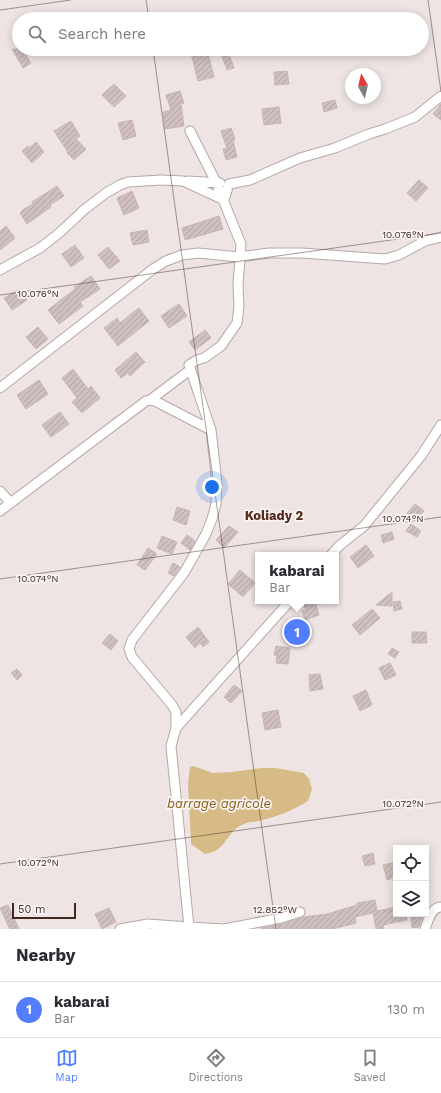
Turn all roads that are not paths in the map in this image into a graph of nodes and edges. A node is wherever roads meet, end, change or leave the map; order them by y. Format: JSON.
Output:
{"nodes":[{"id":1,"x":441,"y":96,"type":"edge"},
{"id":2,"x":190,"y":131,"type":"dead end"},
{"id":3,"x":183,"y":181,"type":"junction"},
{"id":4,"x":216,"y":182,"type":"junction"},
{"id":5,"x":229,"y":184,"type":"junction"},
{"id":6,"x":224,"y":200,"type":"junction"},
{"id":7,"x":441,"y":237,"type":"edge"},
{"id":8,"x":240,"y":257,"type":"junction"},
{"id":9,"x":0,"y":270,"type":"edge"},
{"id":10,"x":190,"y":370,"type":"junction"},
{"id":11,"x":0,"y":388,"type":"edge"},
{"id":12,"x":150,"y":400,"type":"junction"},
{"id":13,"x":441,"y":425,"type":"edge"},
{"id":14,"x":211,"y":430,"type":"junction"},
{"id":15,"x":0,"y":491,"type":"edge"},
{"id":16,"x":11,"y":503,"type":"junction"},
{"id":17,"x":0,"y":511,"type":"edge"},
{"id":18,"x":334,"y":552,"type":"edge"},
{"id":19,"x":287,"y":604,"type":"edge"},
{"id":20,"x":176,"y":728,"type":"junction"},
{"id":21,"x":441,"y":907,"type":"edge"},
{"id":22,"x":300,"y":912,"type":"dead end"},
{"id":23,"x":189,"y":928,"type":"edge"},
{"id":24,"x":120,"y":929,"type":"edge"},
{"id":25,"x":425,"y":929,"type":"edge"}],
"edges":[{"from":1,"to":5,"type":"street"},
{"from":2,"to":4,"type":"street"},
{"from":3,"to":4,"type":"street"},
{"from":3,"to":6,"type":"street"},
{"from":3,"to":9,"type":"street"},
{"from":4,"to":5,"type":"street"},
{"from":4,"to":6,"type":"street"},
{"from":5,"to":6,"type":"street"},
{"from":6,"to":8,"type":"street"},
{"from":7,"to":8,"type":"street"},
{"from":8,"to":10,"type":"street"},
{"from":8,"to":11,"type":"street"},
{"from":10,"to":12,"type":"street"},
{"from":10,"to":14,"type":"street"},
{"from":12,"to":14,"type":"street"},
{"from":12,"to":16,"type":"street"},
{"from":13,"to":18,"type":"street"},
{"from":14,"to":20,"type":"street"},
{"from":15,"to":16,"type":"street"},
{"from":16,"to":17,"type":"street"},
{"from":19,"to":20,"type":"street"},
{"from":20,"to":23,"type":"street"},
{"from":21,"to":25,"type":"street"},
{"from":22,"to":23,"type":"street"},
{"from":23,"to":24,"type":"street"}]}
